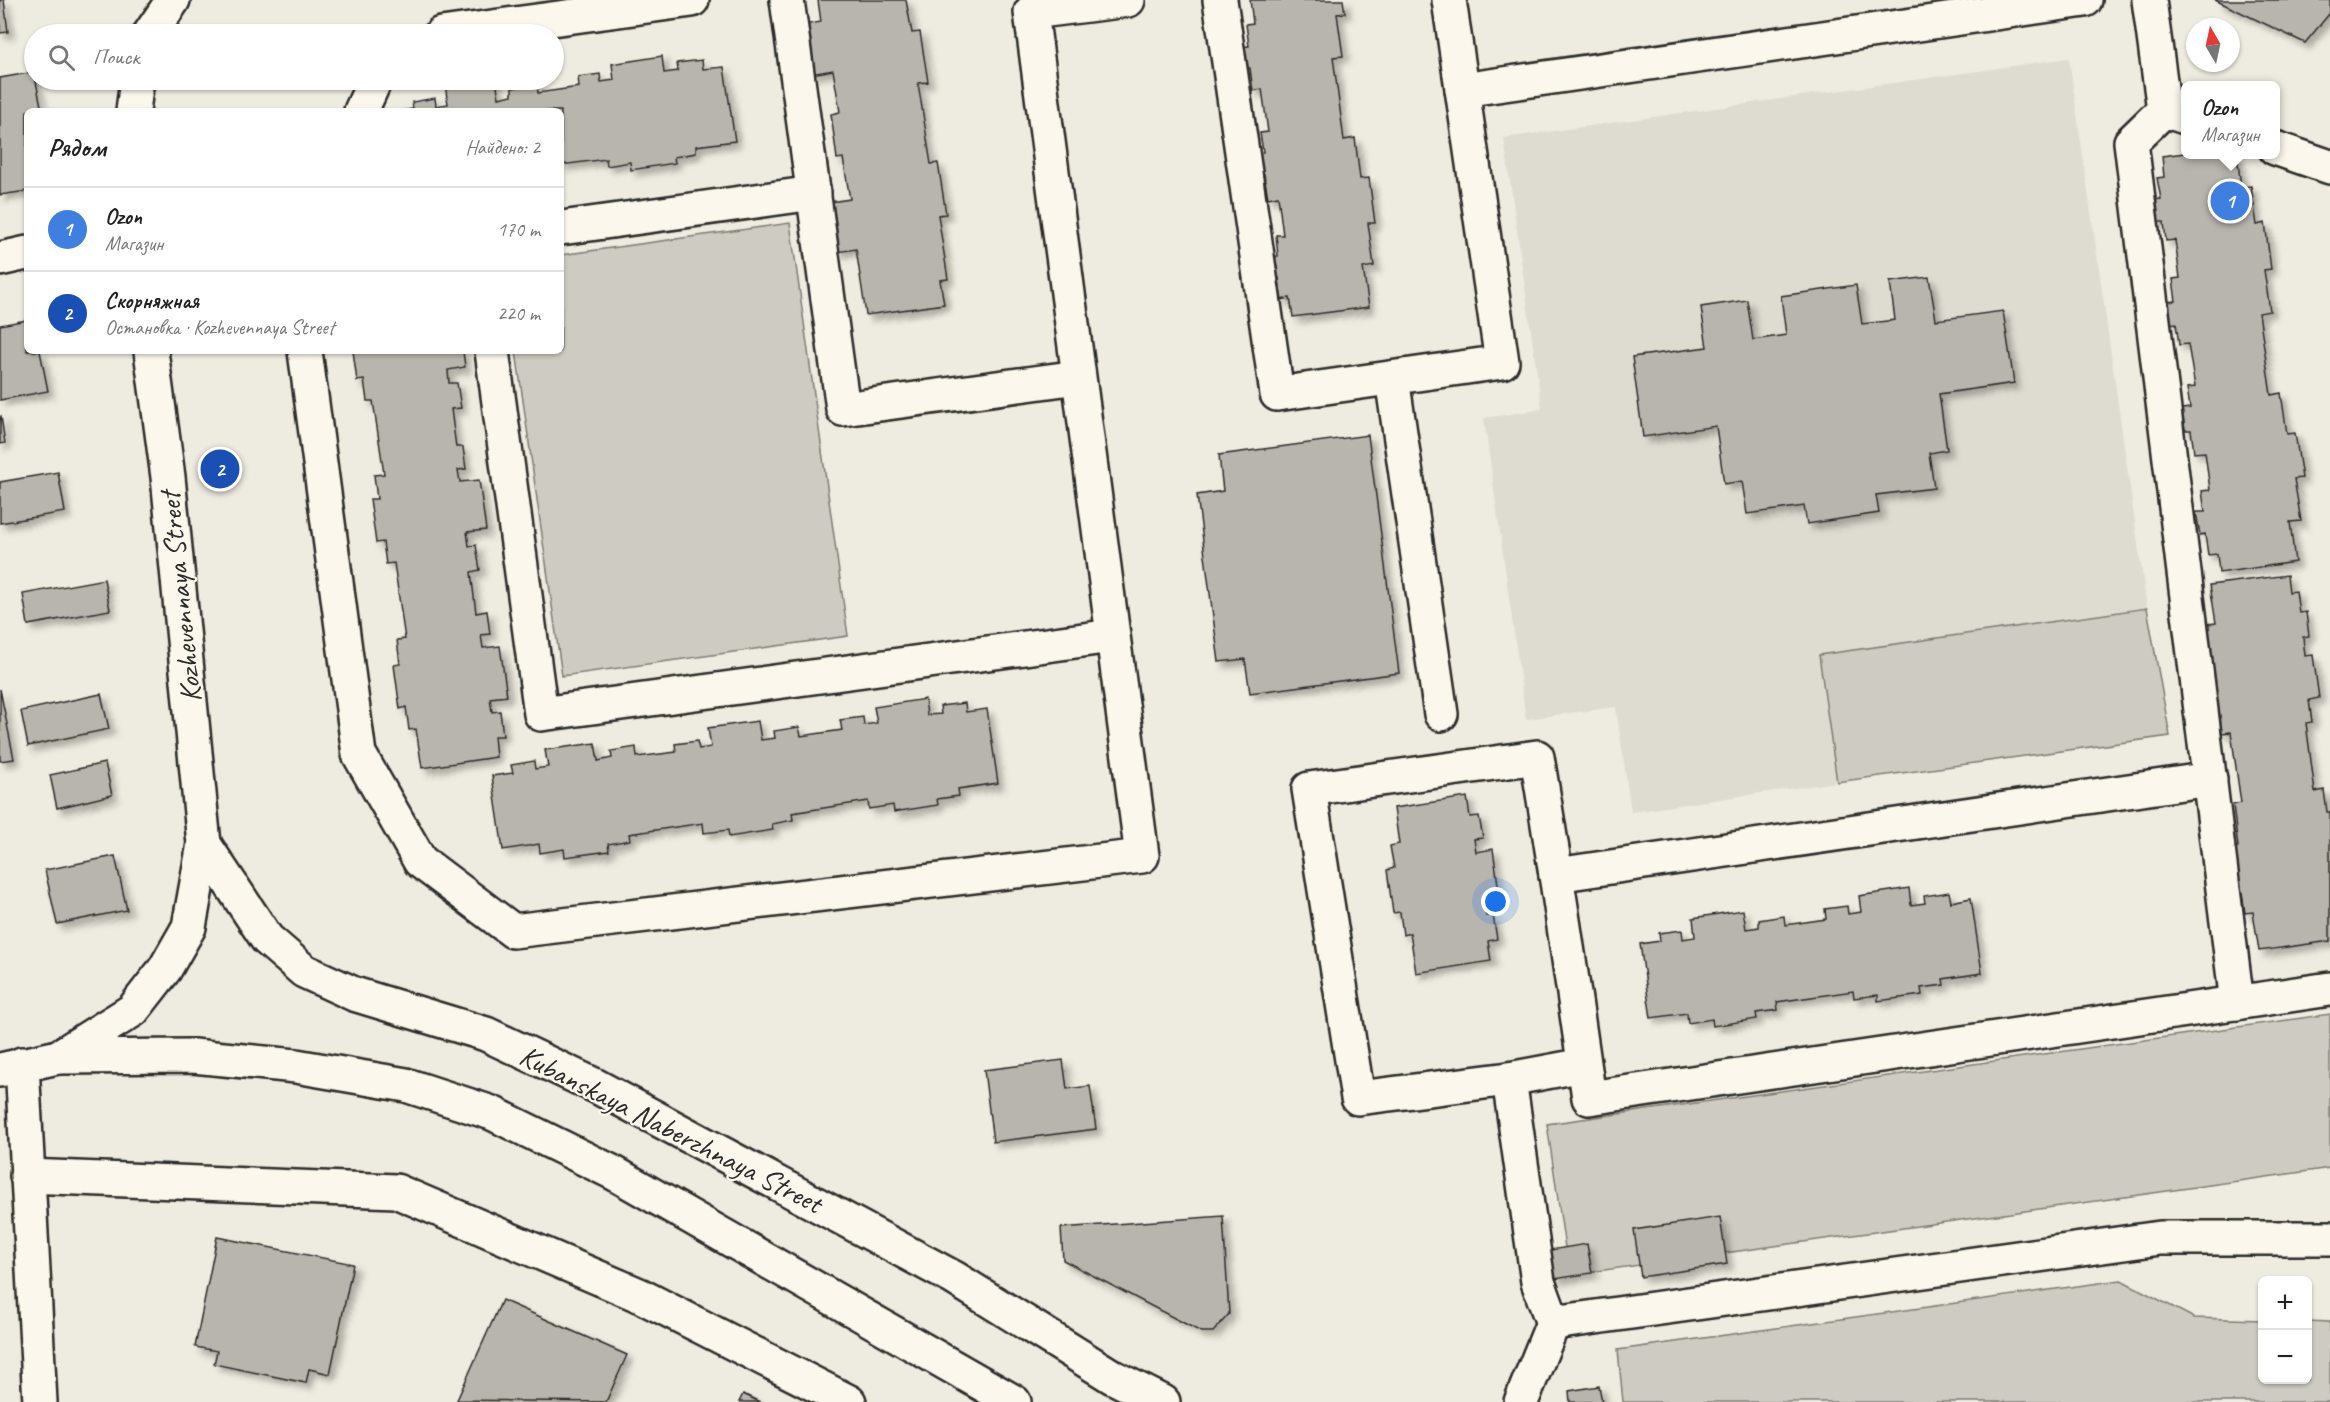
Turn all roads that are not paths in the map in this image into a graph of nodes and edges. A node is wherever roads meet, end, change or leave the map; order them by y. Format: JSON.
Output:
{"nodes":[{"id":1,"x":172,"y":0,"type":"edge"},
{"id":2,"x":692,"y":0,"type":"edge"},
{"id":3,"x":787,"y":0,"type":"edge"},
{"id":4,"x":1128,"y":0,"type":"edge"},
{"id":5,"x":1220,"y":0,"type":"edge"},
{"id":6,"x":1449,"y":0,"type":"edge"},
{"id":7,"x":2085,"y":0,"type":"edge"},
{"id":8,"x":2149,"y":0,"type":"edge"},
{"id":9,"x":156,"y":24,"type":"edge"},
{"id":10,"x":515,"y":24,"type":"edge"},
{"id":11,"x":370,"y":90,"type":"edge"},
{"id":12,"x":1462,"y":90,"type":"junction"},
{"id":13,"x":362,"y":108,"type":"edge"},
{"id":14,"x":2174,"y":113,"type":"edge"},
{"id":15,"x":2280,"y":150,"type":"edge"},
{"id":16,"x":2330,"y":167,"type":"edge"},
{"id":17,"x":814,"y":193,"type":"junction"},
{"id":18,"x":564,"y":228,"type":"edge"},
{"id":19,"x":24,"y":254,"type":"edge"},
{"id":20,"x":0,"y":259,"type":"edge"},
{"id":21,"x":151,"y":354,"type":"edge"},
{"id":22,"x":305,"y":354,"type":"edge"},
{"id":23,"x":492,"y":354,"type":"edge"},
{"id":24,"x":1078,"y":377,"type":"junction"},
{"id":25,"x":1392,"y":378,"type":"junction"},
{"id":26,"x":1112,"y":636,"type":"junction"},
{"id":27,"x":1441,"y":714,"type":"dead end"},
{"id":28,"x":2210,"y":779,"type":"junction"},
{"id":29,"x":204,"y":844,"type":"junction"},
{"id":30,"x":1556,"y":875,"type":"junction"},
{"id":31,"x":2330,"y":989,"type":"edge"},
{"id":32,"x":2237,"y":1002,"type":"junction"},
{"id":33,"x":58,"y":1057,"type":"junction"},
{"id":34,"x":1584,"y":1065,"type":"junction"},
{"id":35,"x":11,"y":1067,"type":"edge"},
{"id":36,"x":1509,"y":1079,"type":"junction"},
{"id":37,"x":27,"y":1176,"type":"junction"},
{"id":38,"x":2330,"y":1238,"type":"edge"},
{"id":39,"x":1553,"y":1323,"type":"junction"},
{"id":40,"x":40,"y":1402,"type":"edge"},
{"id":41,"x":849,"y":1402,"type":"edge"},
{"id":42,"x":1014,"y":1402,"type":"edge"},
{"id":43,"x":1163,"y":1402,"type":"edge"},
{"id":44,"x":1521,"y":1402,"type":"edge"}],
"edges":[{"from":1,"to":9,"type":"main road"},
{"from":2,"to":10,"type":"main road"},
{"from":3,"to":17,"type":"main road"},
{"from":4,"to":24,"type":"main road"},
{"from":5,"to":25,"type":"main road"},
{"from":6,"to":12,"type":"main road"},
{"from":7,"to":12,"type":"main road"},
{"from":8,"to":14,"type":"main road"},
{"from":11,"to":13,"type":"main road"},
{"from":12,"to":25,"type":"main road"},
{"from":14,"to":28,"type":"main road"},
{"from":15,"to":16,"type":"main road"},
{"from":17,"to":18,"type":"main road"},
{"from":17,"to":24,"type":"main road"},
{"from":19,"to":20,"type":"main road"},
{"from":21,"to":29,"type":"main road","name":"Kozhevennaya Street"},
{"from":22,"to":26,"type":"main road"},
{"from":23,"to":26,"type":"main road"},
{"from":24,"to":26,"type":"main road"},
{"from":25,"to":27,"type":"main road"},
{"from":28,"to":30,"type":"main road"},
{"from":28,"to":32,"type":"main road"},
{"from":29,"to":33,"type":"main road"},
{"from":29,"to":43,"type":"main road","name":"Kubanskaya Naberzhnaya Street"},
{"from":30,"to":34,"type":"main road"},
{"from":30,"to":36,"type":"main road"},
{"from":31,"to":32,"type":"main road"},
{"from":32,"to":34,"type":"main road"},
{"from":33,"to":35,"type":"main road"},
{"from":33,"to":42,"type":"main road"},
{"from":34,"to":36,"type":"main road"},
{"from":35,"to":37,"type":"main road"},
{"from":36,"to":39,"type":"main road"},
{"from":37,"to":40,"type":"main road"},
{"from":37,"to":41,"type":"main road"},
{"from":38,"to":39,"type":"main road"},
{"from":39,"to":44,"type":"main road"}]}
